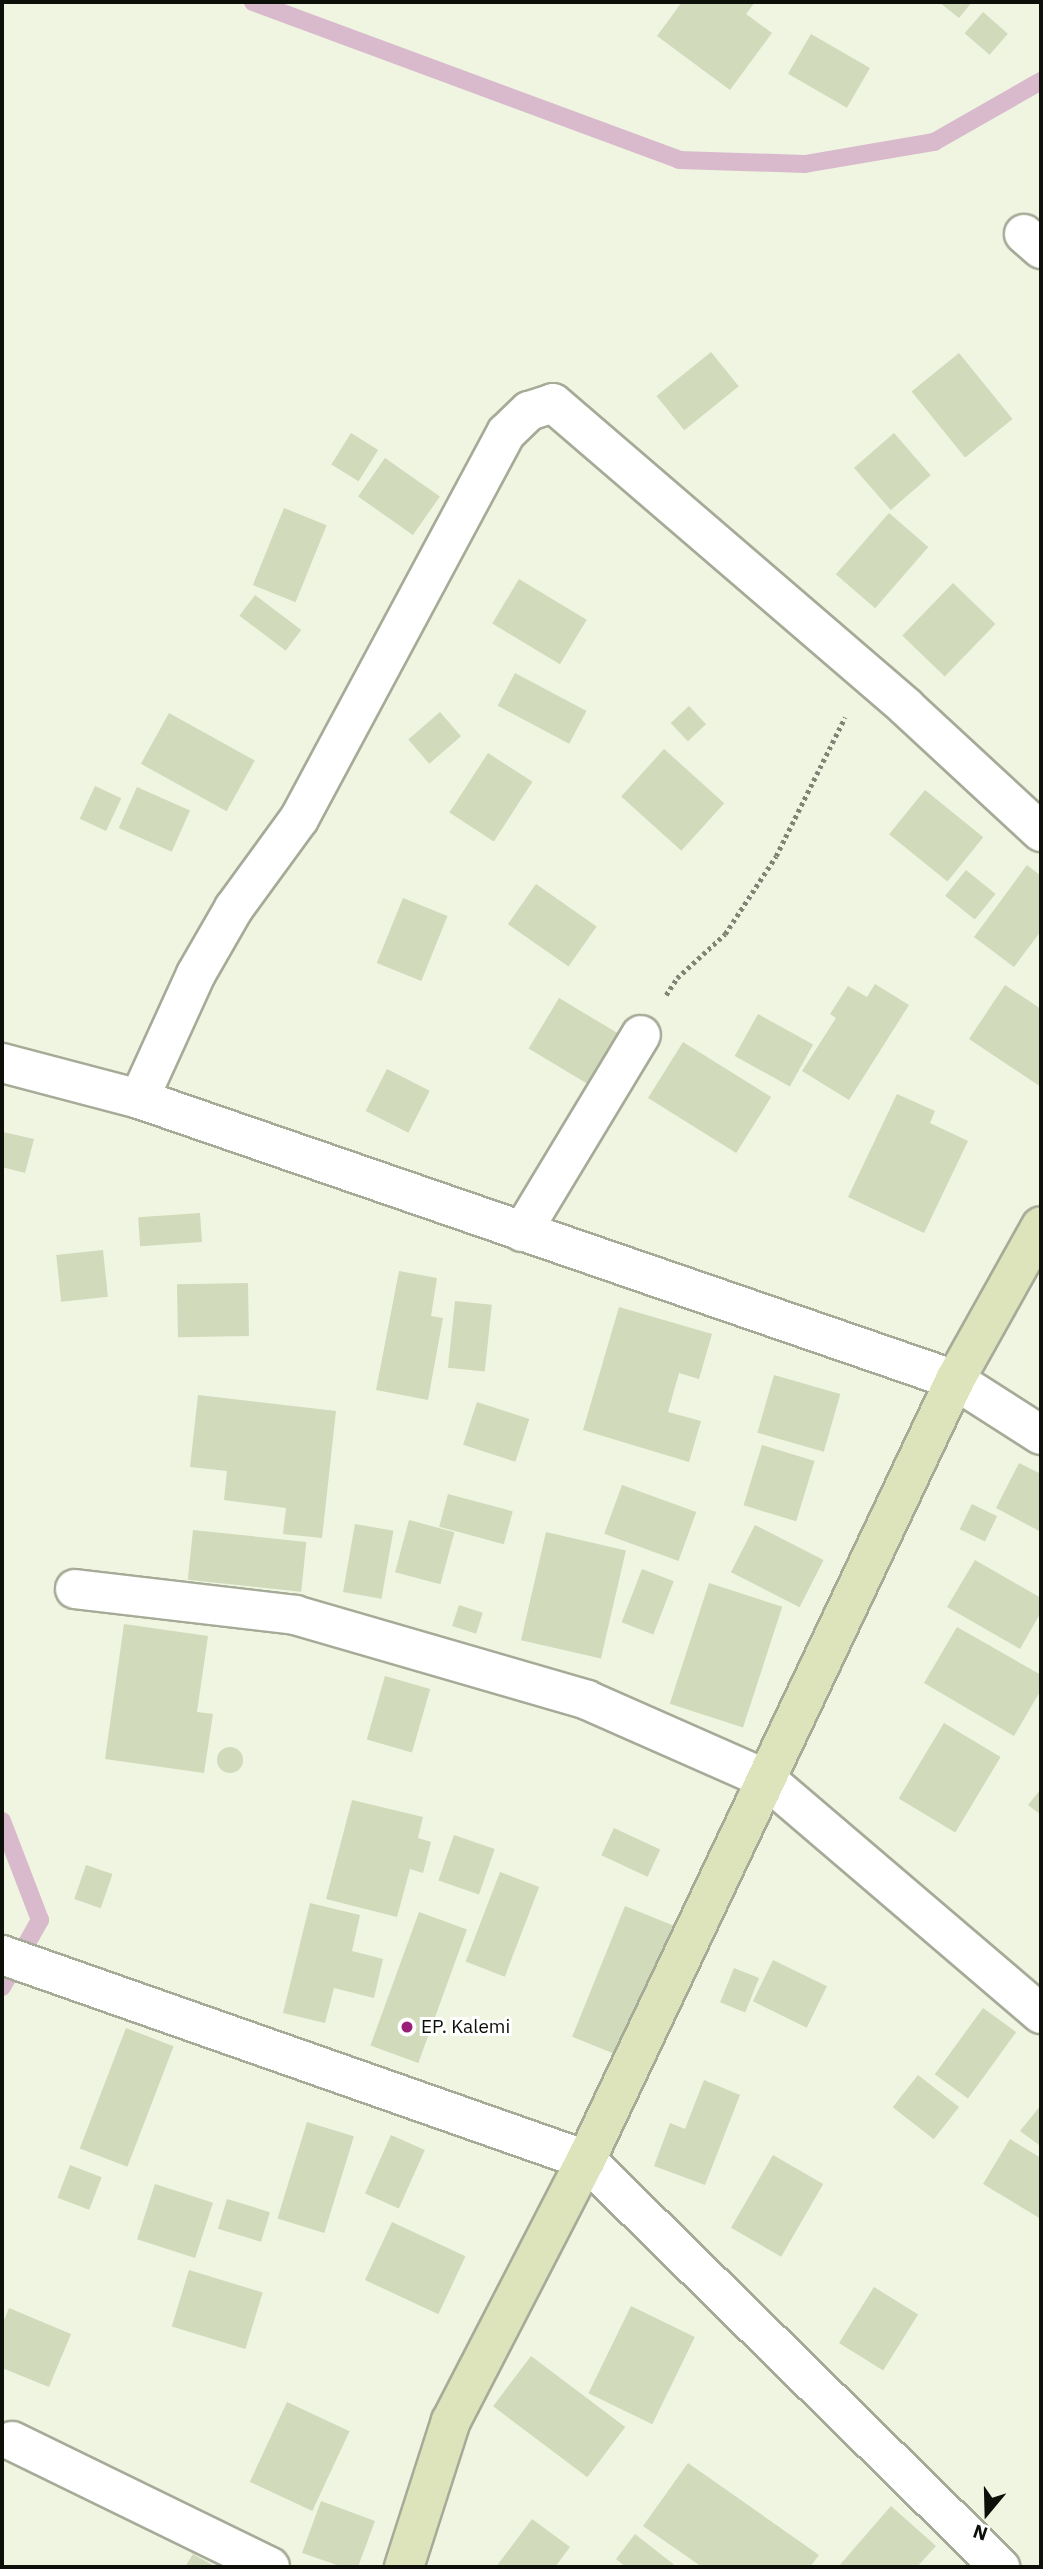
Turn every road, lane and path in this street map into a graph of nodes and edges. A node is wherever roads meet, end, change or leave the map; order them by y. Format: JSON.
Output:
{"nodes":[{"id":1,"x":869,"y":677,"type":"junction"},
{"id":2,"x":1041,"y":832,"type":"edge"},
{"id":3,"x":641,"y":1035,"type":"joint"},
{"id":4,"x":2,"y":1063,"type":"edge"},
{"id":5,"x":139,"y":1099,"type":"junction"},
{"id":6,"x":1041,"y":1226,"type":"edge"},
{"id":7,"x":522,"y":1232,"type":"junction"},
{"id":8,"x":955,"y":1380,"type":"junction"},
{"id":9,"x":1041,"y":1435,"type":"edge"},
{"id":10,"x":75,"y":1589,"type":"dead end"},
{"id":11,"x":765,"y":1779,"type":"junction"},
{"id":12,"x":2,"y":1955,"type":"edge"},
{"id":13,"x":1041,"y":2014,"type":"edge"},
{"id":14,"x":586,"y":2160,"type":"junction"},
{"id":15,"x":12,"y":2441,"type":"dead end"},
{"id":16,"x":270,"y":2567,"type":"edge"},
{"id":17,"x":404,"y":2567,"type":"edge"},
{"id":18,"x":1000,"y":2567,"type":"edge"}],
"edges":[{"from":1,"to":2,"type":"street"},
{"from":1,"to":3,"type":"path"},
{"from":1,"to":5,"type":"street"},
{"from":3,"to":7,"type":"street"},
{"from":4,"to":5,"type":"street"},
{"from":5,"to":7,"type":"street"},
{"from":6,"to":8,"type":"street"},
{"from":7,"to":8,"type":"street"},
{"from":8,"to":9,"type":"street"},
{"from":8,"to":11,"type":"street"},
{"from":10,"to":11,"type":"street"},
{"from":11,"to":13,"type":"street"},
{"from":11,"to":14,"type":"street"},
{"from":12,"to":14,"type":"street"},
{"from":14,"to":17,"type":"street"},
{"from":14,"to":18,"type":"street"},
{"from":15,"to":16,"type":"street"}]}
